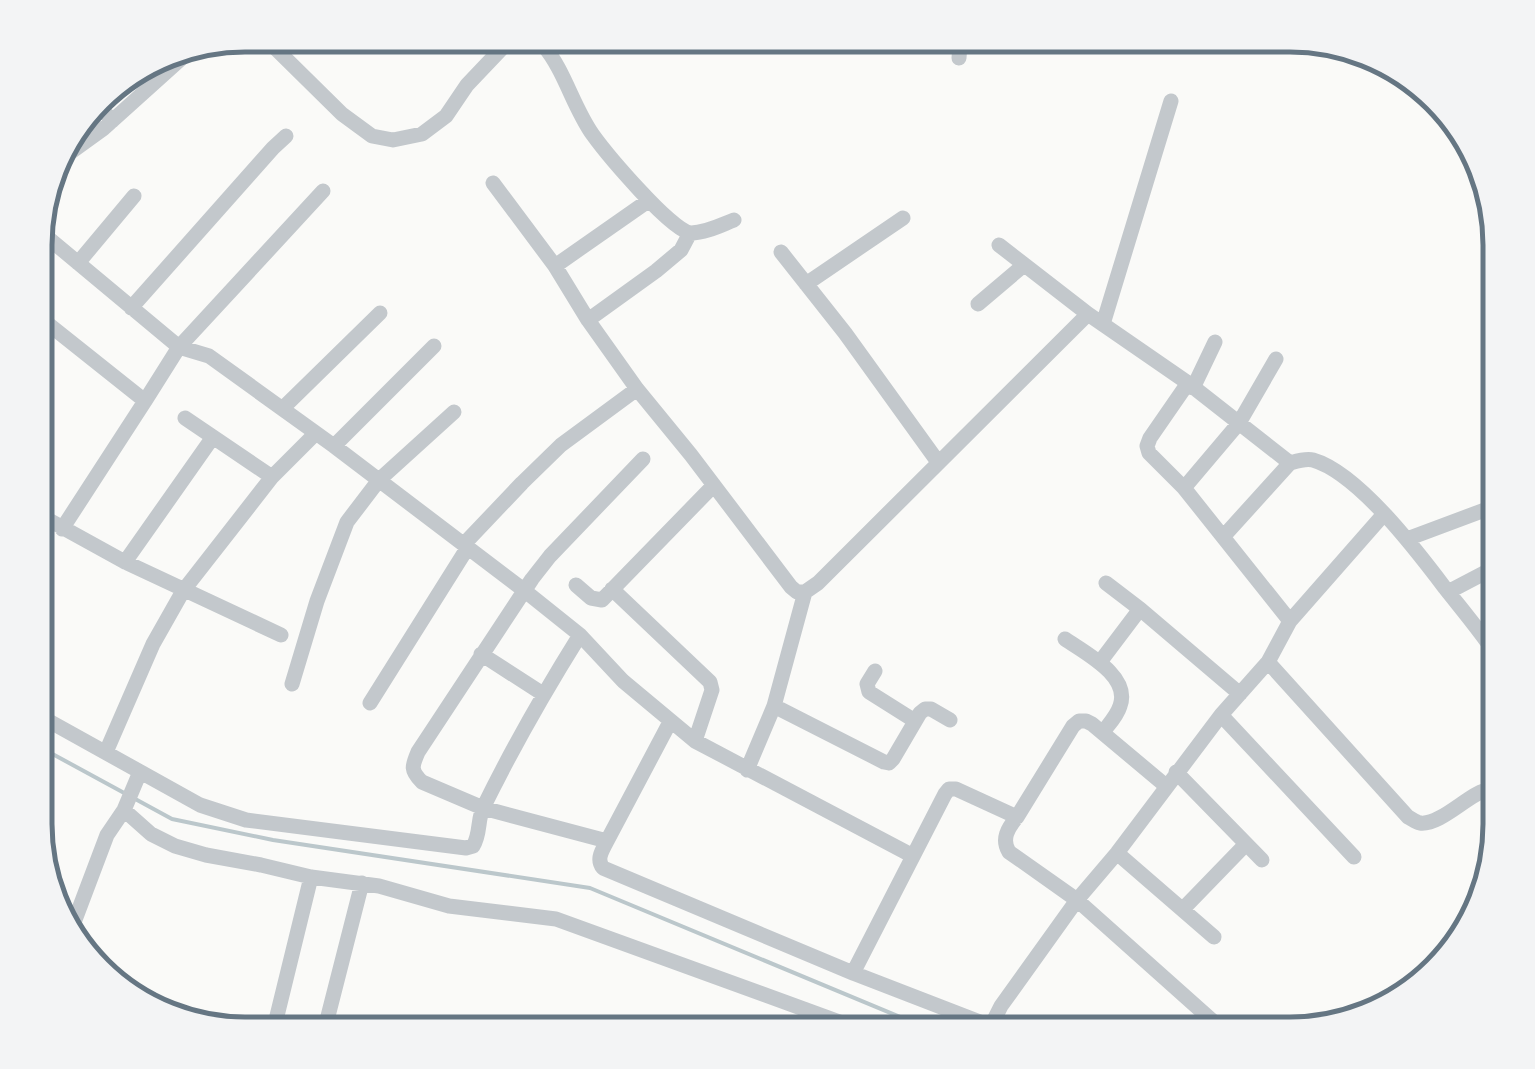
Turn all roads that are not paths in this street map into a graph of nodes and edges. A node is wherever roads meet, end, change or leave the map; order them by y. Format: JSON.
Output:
{"nodes":[{"id":1,"x":279,"y":52,"type":"edge"},
{"id":2,"x":498,"y":52,"type":"edge"},
{"id":3,"x":549,"y":52,"type":"edge"},
{"id":4,"x":160,"y":72,"type":"edge"},
{"id":5,"x":1171,"y":101,"type":"dead end"},
{"id":6,"x":105,"y":113,"type":"edge"},
{"id":7,"x":112,"y":121,"type":"junction"},
{"id":8,"x":286,"y":136,"type":"dead end"},
{"id":9,"x":80,"y":145,"type":"edge"},
{"id":10,"x":493,"y":183,"type":"dead end"},
{"id":11,"x":323,"y":191,"type":"dead end"},
{"id":12,"x":134,"y":196,"type":"dead end"},
{"id":13,"x":648,"y":201,"type":"junction"},
{"id":14,"x":903,"y":218,"type":"dead end"},
{"id":15,"x":734,"y":220,"type":"dead end"},
{"id":16,"x":690,"y":233,"type":"junction"},
{"id":17,"x":52,"y":241,"type":"edge"},
{"id":18,"x":999,"y":244,"type":"dead end"},
{"id":19,"x":781,"y":252,"type":"dead end"},
{"id":20,"x":78,"y":263,"type":"junction"},
{"id":21,"x":1024,"y":265,"type":"junction"},
{"id":22,"x":555,"y":266,"type":"junction"},
{"id":23,"x":806,"y":284,"type":"junction"},
{"id":24,"x":978,"y":304,"type":"dead end"},
{"id":25,"x":131,"y":308,"type":"junction"},
{"id":26,"x":380,"y":313,"type":"dead end"},
{"id":27,"x":1088,"y":314,"type":"junction"},
{"id":28,"x":588,"y":320,"type":"junction"},
{"id":29,"x":1103,"y":324,"type":"junction"},
{"id":30,"x":52,"y":326,"type":"edge"},
{"id":31,"x":1215,"y":342,"type":"dead end"},
{"id":32,"x":434,"y":346,"type":"dead end"},
{"id":33,"x":179,"y":347,"type":"junction"},
{"id":34,"x":1276,"y":359,"type":"dead end"},
{"id":35,"x":1190,"y":385,"type":"junction"},
{"id":36,"x":637,"y":389,"type":"junction"},
{"id":37,"x":145,"y":401,"type":"junction"},
{"id":38,"x":283,"y":408,"type":"junction"},
{"id":39,"x":454,"y":412,"type":"dead end"},
{"id":40,"x":185,"y":418,"type":"dead end"},
{"id":41,"x":1239,"y":423,"type":"junction"},
{"id":42,"x":316,"y":433,"type":"junction"},
{"id":43,"x":212,"y":436,"type":"junction"},
{"id":44,"x":334,"y":446,"type":"junction"},
{"id":45,"x":643,"y":459,"type":"dead end"},
{"id":46,"x":938,"y":462,"type":"junction"},
{"id":47,"x":1290,"y":463,"type":"junction"},
{"id":48,"x":272,"y":477,"type":"junction"},
{"id":49,"x":379,"y":480,"type":"junction"},
{"id":50,"x":714,"y":485,"type":"junction"},
{"id":51,"x":1184,"y":488,"type":"junction"},
{"id":52,"x":1483,"y":511,"type":"edge"},
{"id":53,"x":1384,"y":514,"type":"junction"},
{"id":54,"x":52,"y":522,"type":"edge"},
{"id":55,"x":62,"y":529,"type":"junction"},
{"id":56,"x":1223,"y":538,"type":"junction"},
{"id":57,"x":1407,"y":539,"type":"junction"},
{"id":58,"x":466,"y":545,"type":"junction"},
{"id":59,"x":126,"y":562,"type":"junction"},
{"id":60,"x":1483,"y":574,"type":"edge"},
{"id":61,"x":1106,"y":583,"type":"dead end"},
{"id":62,"x":576,"y":585,"type":"dead end"},
{"id":63,"x":612,"y":589,"type":"junction"},
{"id":64,"x":183,"y":590,"type":"junction"},
{"id":65,"x":525,"y":591,"type":"junction"},
{"id":66,"x":805,"y":592,"type":"junction"},
{"id":67,"x":1448,"y":592,"type":"junction"},
{"id":68,"x":1140,"y":609,"type":"junction"},
{"id":69,"x":1290,"y":621,"type":"junction"},
{"id":70,"x":281,"y":635,"type":"dead end"},
{"id":71,"x":580,"y":635,"type":"junction"},
{"id":72,"x":1483,"y":636,"type":"edge"},
{"id":73,"x":1065,"y":639,"type":"dead end"},
{"id":74,"x":481,"y":654,"type":"junction"},
{"id":75,"x":1100,"y":662,"type":"junction"},
{"id":76,"x":1268,"y":662,"type":"junction"},
{"id":77,"x":875,"y":671,"type":"dead end"},
{"id":78,"x":292,"y":684,"type":"dead end"},
{"id":79,"x":543,"y":694,"type":"junction"},
{"id":80,"x":1240,"y":694,"type":"junction"},
{"id":81,"x":370,"y":703,"type":"dead end"},
{"id":82,"x":774,"y":706,"type":"junction"},
{"id":83,"x":1221,"y":715,"type":"junction"},
{"id":84,"x":950,"y":720,"type":"dead end"},
{"id":85,"x":915,"y":721,"type":"junction"},
{"id":86,"x":670,"y":722,"type":"junction"},
{"id":87,"x":52,"y":723,"type":"edge"},
{"id":88,"x":1103,"y":732,"type":"junction"},
{"id":89,"x":695,"y":741,"type":"junction"},
{"id":90,"x":106,"y":752,"type":"junction"},
{"id":91,"x":747,"y":770,"type":"junction"},
{"id":92,"x":1176,"y":772,"type":"junction"},
{"id":93,"x":137,"y":778,"type":"junction"},
{"id":94,"x":1166,"y":786,"type":"junction"},
{"id":95,"x":1483,"y":791,"type":"edge"},
{"id":96,"x":482,"y":808,"type":"junction"},
{"id":97,"x":124,"y":810,"type":"junction"},
{"id":98,"x":1017,"y":817,"type":"junction"},
{"id":99,"x":607,"y":842,"type":"junction"},
{"id":100,"x":1246,"y":844,"type":"junction"},
{"id":101,"x":1117,"y":853,"type":"junction"},
{"id":102,"x":913,"y":856,"type":"junction"},
{"id":103,"x":1354,"y":856,"type":"dead end"},
{"id":104,"x":1262,"y":860,"type":"dead end"},
{"id":105,"x":311,"y":877,"type":"junction"},
{"id":106,"x":362,"y":883,"type":"junction"},
{"id":107,"x":1077,"y":900,"type":"junction"},
{"id":108,"x":1183,"y":909,"type":"junction"},
{"id":109,"x":76,"y":917,"type":"edge"},
{"id":110,"x":1214,"y":937,"type":"dead end"},
{"id":111,"x":853,"y":973,"type":"junction"},
{"id":112,"x":277,"y":1017,"type":"edge"},
{"id":113,"x":328,"y":1017,"type":"edge"},
{"id":114,"x":827,"y":1017,"type":"edge"},
{"id":115,"x":967,"y":1017,"type":"edge"},
{"id":116,"x":996,"y":1017,"type":"edge"},
{"id":117,"x":1208,"y":1017,"type":"edge"}],
"edges":[{"from":1,"to":2,"type":"street"},
{"from":3,"to":13,"type":"street"},
{"from":4,"to":7,"type":"street"},
{"from":5,"to":29,"type":"street"},
{"from":6,"to":7,"type":"street"},
{"from":7,"to":9,"type":"street"},
{"from":8,"to":25,"type":"street"},
{"from":10,"to":22,"type":"street"},
{"from":11,"to":33,"type":"street"},
{"from":12,"to":20,"type":"street"},
{"from":13,"to":16,"type":"street"},
{"from":13,"to":22,"type":"street"},
{"from":14,"to":23,"type":"street"},
{"from":15,"to":16,"type":"street"},
{"from":16,"to":28,"type":"street"},
{"from":17,"to":20,"type":"street"},
{"from":18,"to":21,"type":"street"},
{"from":19,"to":23,"type":"street"},
{"from":20,"to":25,"type":"street"},
{"from":21,"to":24,"type":"street"},
{"from":21,"to":27,"type":"street"},
{"from":22,"to":28,"type":"street"},
{"from":23,"to":46,"type":"street"},
{"from":25,"to":33,"type":"street"},
{"from":26,"to":38,"type":"street"},
{"from":27,"to":29,"type":"street"},
{"from":27,"to":46,"type":"street"},
{"from":28,"to":36,"type":"street"},
{"from":29,"to":35,"type":"street"},
{"from":30,"to":37,"type":"street"},
{"from":31,"to":35,"type":"street"},
{"from":32,"to":44,"type":"street"},
{"from":33,"to":37,"type":"street"},
{"from":33,"to":38,"type":"street"},
{"from":34,"to":41,"type":"street"},
{"from":35,"to":41,"type":"street"},
{"from":35,"to":51,"type":"street"},
{"from":36,"to":50,"type":"street"},
{"from":36,"to":58,"type":"street"},
{"from":37,"to":55,"type":"street"},
{"from":38,"to":42,"type":"street"},
{"from":39,"to":49,"type":"street"},
{"from":40,"to":43,"type":"street"},
{"from":41,"to":47,"type":"street"},
{"from":41,"to":51,"type":"street"},
{"from":42,"to":44,"type":"street"},
{"from":42,"to":48,"type":"street"},
{"from":43,"to":48,"type":"street"},
{"from":43,"to":59,"type":"street"},
{"from":44,"to":49,"type":"street"},
{"from":45,"to":65,"type":"street"},
{"from":46,"to":66,"type":"street"},
{"from":47,"to":53,"type":"street"},
{"from":47,"to":56,"type":"street"},
{"from":48,"to":64,"type":"street"},
{"from":49,"to":58,"type":"street"},
{"from":49,"to":78,"type":"street"},
{"from":50,"to":63,"type":"street"},
{"from":50,"to":66,"type":"street"},
{"from":51,"to":56,"type":"street"},
{"from":52,"to":57,"type":"street"},
{"from":53,"to":57,"type":"street"},
{"from":53,"to":69,"type":"street"},
{"from":54,"to":55,"type":"street"},
{"from":55,"to":59,"type":"street"},
{"from":56,"to":69,"type":"street"},
{"from":57,"to":67,"type":"street"},
{"from":58,"to":65,"type":"street"},
{"from":58,"to":81,"type":"street"},
{"from":59,"to":64,"type":"street"},
{"from":60,"to":67,"type":"street"},
{"from":61,"to":68,"type":"street"},
{"from":62,"to":63,"type":"street"},
{"from":63,"to":89,"type":"street"},
{"from":64,"to":70,"type":"street"},
{"from":64,"to":90,"type":"street"},
{"from":65,"to":71,"type":"street"},
{"from":65,"to":74,"type":"street"},
{"from":66,"to":82,"type":"street"},
{"from":67,"to":72,"type":"street"},
{"from":68,"to":75,"type":"street"},
{"from":68,"to":80,"type":"street"},
{"from":69,"to":76,"type":"street"},
{"from":71,"to":79,"type":"street"},
{"from":71,"to":86,"type":"street"},
{"from":73,"to":75,"type":"street"},
{"from":74,"to":79,"type":"street"},
{"from":74,"to":96,"type":"street"},
{"from":75,"to":88,"type":"street"},
{"from":76,"to":80,"type":"street"},
{"from":76,"to":95,"type":"street"},
{"from":77,"to":85,"type":"street"},
{"from":79,"to":96,"type":"street"},
{"from":80,"to":83,"type":"street"},
{"from":82,"to":85,"type":"street"},
{"from":82,"to":91,"type":"street"},
{"from":83,"to":92,"type":"street"},
{"from":83,"to":103,"type":"street"},
{"from":84,"to":85,"type":"street"},
{"from":86,"to":89,"type":"street"},
{"from":86,"to":99,"type":"street"},
{"from":87,"to":90,"type":"street"},
{"from":88,"to":94,"type":"street"},
{"from":88,"to":98,"type":"street"},
{"from":89,"to":91,"type":"street"},
{"from":90,"to":93,"type":"street"},
{"from":91,"to":102,"type":"street"},
{"from":92,"to":94,"type":"street"},
{"from":92,"to":100,"type":"street"},
{"from":93,"to":96,"type":"street"},
{"from":93,"to":97,"type":"street"},
{"from":94,"to":101,"type":"street"},
{"from":96,"to":99,"type":"street"},
{"from":97,"to":105,"type":"street"},
{"from":97,"to":109,"type":"street"},
{"from":98,"to":102,"type":"street"},
{"from":98,"to":107,"type":"street"},
{"from":99,"to":111,"type":"street"},
{"from":100,"to":104,"type":"street"},
{"from":100,"to":108,"type":"street"},
{"from":101,"to":107,"type":"street"},
{"from":101,"to":108,"type":"street"},
{"from":102,"to":111,"type":"street"},
{"from":105,"to":106,"type":"street"},
{"from":105,"to":112,"type":"street"},
{"from":106,"to":113,"type":"street"},
{"from":106,"to":114,"type":"street"},
{"from":107,"to":116,"type":"street"},
{"from":107,"to":117,"type":"street"},
{"from":108,"to":110,"type":"street"},
{"from":111,"to":115,"type":"street"}]}
